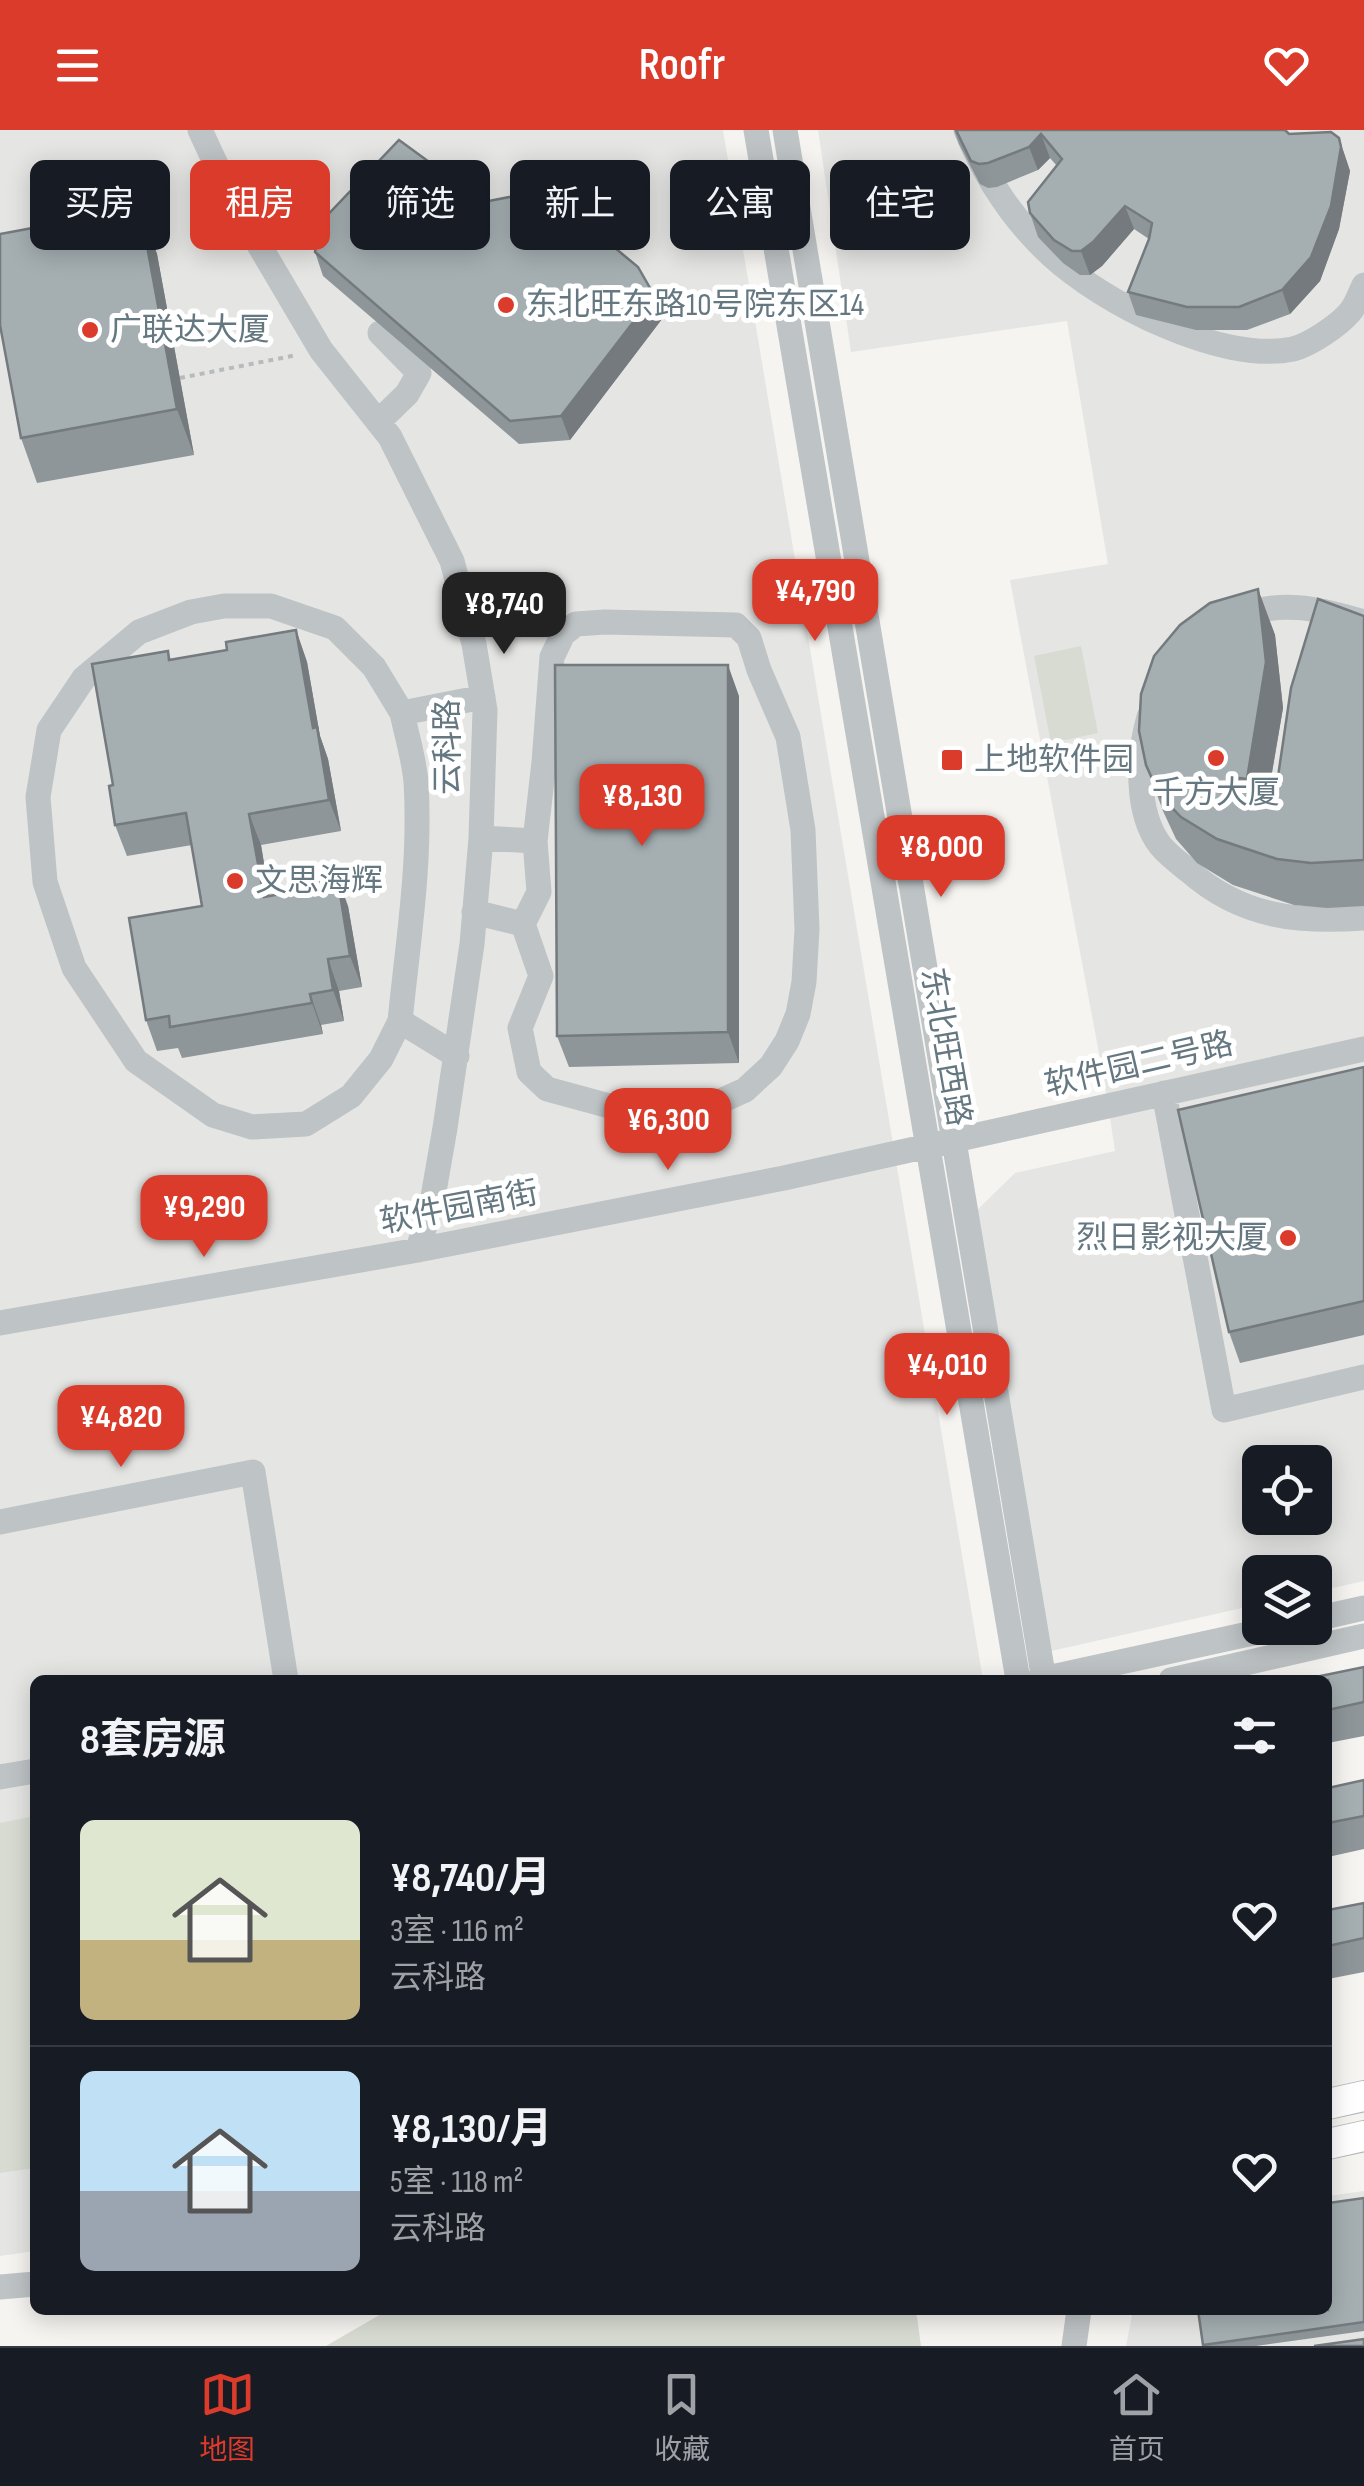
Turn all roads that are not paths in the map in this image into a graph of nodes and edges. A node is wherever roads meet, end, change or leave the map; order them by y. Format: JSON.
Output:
{"nodes":[{"id":1,"x":200,"y":130,"type":"edge"},
{"id":2,"x":756,"y":130,"type":"edge"},
{"id":3,"x":785,"y":130,"type":"edge"},
{"id":4,"x":966,"y":130,"type":"edge"},
{"id":5,"x":1364,"y":285,"type":"edge"},
{"id":6,"x":380,"y":333,"type":"dead end"},
{"id":7,"x":378,"y":422,"type":"junction"},
{"id":8,"x":1364,"y":622,"type":"edge"},
{"id":9,"x":1215,"y":628,"type":"edge"},
{"id":10,"x":1158,"y":689,"type":"edge"},
{"id":11,"x":483,"y":697,"type":"junction"},
{"id":12,"x":402,"y":713,"type":"junction"},
{"id":13,"x":480,"y":838,"type":"junction"},
{"id":14,"x":535,"y":841,"type":"junction"},
{"id":15,"x":474,"y":912,"type":"junction"},
{"id":16,"x":1364,"y":918,"type":"edge"},
{"id":17,"x":523,"y":924,"type":"junction"},
{"id":18,"x":400,"y":1021,"type":"junction"},
{"id":19,"x":1364,"y":1049,"type":"edge"},
{"id":20,"x":457,"y":1056,"type":"junction"},
{"id":21,"x":1164,"y":1093,"type":"junction"},
{"id":22,"x":941,"y":1144,"type":"junction"},
{"id":23,"x":418,"y":1250,"type":"junction"},
{"id":24,"x":0,"y":1323,"type":"edge"},
{"id":25,"x":1364,"y":1376,"type":"edge"},
{"id":26,"x":0,"y":1522,"type":"edge"},
{"id":27,"x":1364,"y":1608,"type":"edge"},
{"id":28,"x":1332,"y":1615,"type":"edge"},
{"id":29,"x":1242,"y":1636,"type":"edge"},
{"id":30,"x":1364,"y":1636,"type":"edge"},
{"id":31,"x":285,"y":1675,"type":"edge"},
{"id":32,"x":1017,"y":1675,"type":"edge"},
{"id":33,"x":1041,"y":1675,"type":"edge"},
{"id":34,"x":1064,"y":1675,"type":"edge"},
{"id":35,"x":1193,"y":1675,"type":"edge"},
{"id":36,"x":30,"y":1772,"type":"edge"},
{"id":37,"x":0,"y":1777,"type":"edge"},
{"id":38,"x":1364,"y":2096,"type":"edge"},
{"id":39,"x":1332,"y":2103,"type":"edge"},
{"id":40,"x":1364,"y":2136,"type":"edge"},
{"id":41,"x":1332,"y":2143,"type":"edge"},
{"id":42,"x":30,"y":2284,"type":"edge"},
{"id":43,"x":0,"y":2287,"type":"edge"},
{"id":44,"x":1078,"y":2315,"type":"edge"},
{"id":45,"x":1074,"y":2346,"type":"edge"}],
"edges":[{"from":1,"to":7,"type":"street","name":"云科路"},
{"from":2,"to":22,"type":"street","name":"东北旺西路"},
{"from":3,"to":22,"type":"street","name":"东北旺西路"},
{"from":4,"to":5,"type":"street"},
{"from":6,"to":7,"type":"street"},
{"from":7,"to":11,"type":"street","name":"云科路"},
{"from":8,"to":9,"type":"street"},
{"from":10,"to":16,"type":"street"},
{"from":11,"to":12,"type":"street"},
{"from":11,"to":13,"type":"street","name":"云科路"},
{"from":12,"to":18,"type":"street"},
{"from":12,"to":18,"type":"street"},
{"from":13,"to":14,"type":"street"},
{"from":13,"to":15,"type":"street","name":"云科路"},
{"from":14,"to":17,"type":"street"},
{"from":14,"to":17,"type":"street"},
{"from":15,"to":17,"type":"street"},
{"from":15,"to":20,"type":"street","name":"云科路"},
{"from":18,"to":20,"type":"street"},
{"from":19,"to":21,"type":"street","name":"软件园二号路"},
{"from":20,"to":23,"type":"street","name":"云科路"},
{"from":21,"to":22,"type":"street","name":"软件园二号路"},
{"from":21,"to":25,"type":"street"},
{"from":22,"to":23,"type":"street","name":"软件园南街"},
{"from":22,"to":32,"type":"street","name":"东北旺西路"},
{"from":22,"to":33,"type":"street","name":"东北旺西路"},
{"from":23,"to":24,"type":"street","name":"软件园南街"},
{"from":26,"to":31,"type":"street"},
{"from":27,"to":28,"type":"street"},
{"from":29,"to":34,"type":"street"},
{"from":30,"to":35,"type":"street"},
{"from":36,"to":37,"type":"street"},
{"from":38,"to":39,"type":"main road"},
{"from":40,"to":41,"type":"main road"},
{"from":42,"to":43,"type":"street"},
{"from":44,"to":45,"type":"street"}]}
